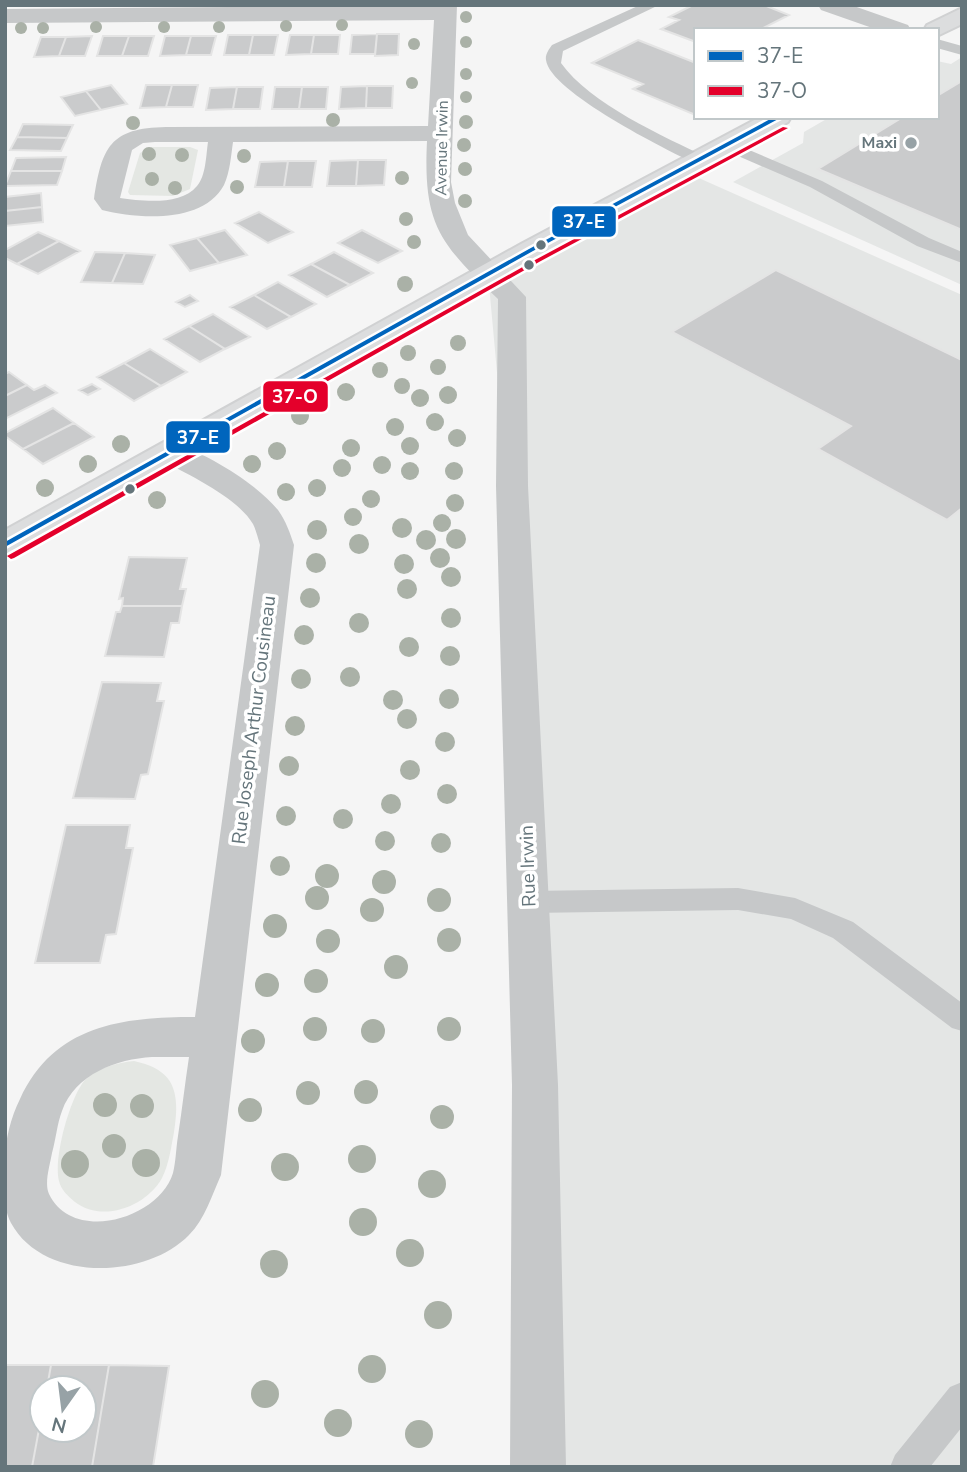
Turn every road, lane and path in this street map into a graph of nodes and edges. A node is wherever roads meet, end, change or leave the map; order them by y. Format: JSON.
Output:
{"nodes":[{"id":1,"x":652,"y":5,"type":"edge"},
{"id":2,"x":829,"y":5,"type":"edge"},
{"id":3,"x":446,"y":9,"type":"edge"},
{"id":4,"x":201,"y":10,"type":"edge"},
{"id":5,"x":962,"y":15,"type":"edge"},
{"id":6,"x":5,"y":16,"type":"edge"},
{"id":7,"x":894,"y":28,"type":"edge"},
{"id":8,"x":939,"y":28,"type":"edge"},
{"id":9,"x":939,"y":44,"type":"edge"},
{"id":10,"x":962,"y":51,"type":"edge"},
{"id":11,"x":775,"y":119,"type":"edge"},
{"id":12,"x":440,"y":134,"type":"junction"},
{"id":13,"x":222,"y":135,"type":"junction"},
{"id":14,"x":728,"y":146,"type":"junction"},
{"id":15,"x":702,"y":160,"type":"junction"},
{"id":16,"x":962,"y":258,"type":"edge"},
{"id":17,"x":488,"y":274,"type":"junction"},
{"id":18,"x":172,"y":453,"type":"junction"},
{"id":19,"x":5,"y":545,"type":"edge"},
{"id":20,"x":529,"y":902,"type":"junction"},
{"id":21,"x":962,"y":1019,"type":"edge"},
{"id":22,"x":213,"y":1037,"type":"junction"},
{"id":23,"x":962,"y":1399,"type":"edge"},
{"id":24,"x":538,"y":1467,"type":"edge"},
{"id":25,"x":907,"y":1467,"type":"edge"}],
"edges":[{"from":1,"to":15,"type":"lane"},
{"from":2,"to":7,"type":"street"},
{"from":3,"to":4,"type":"street"},
{"from":3,"to":12,"type":"street","name":"Avenue Irwin"},
{"from":4,"to":6,"type":"street"},
{"from":5,"to":8,"type":"street"},
{"from":9,"to":10,"type":"lane"},
{"from":11,"to":14,"type":"street"},
{"from":12,"to":13,"type":"street"},
{"from":12,"to":17,"type":"street","name":"Avenue Irwin"},
{"from":13,"to":13,"type":"street"},
{"from":14,"to":15,"type":"street"},
{"from":14,"to":16,"type":"lane"},
{"from":15,"to":17,"type":"street"},
{"from":17,"to":18,"type":"street"},
{"from":17,"to":20,"type":"street","name":"Rue Irwin"},
{"from":18,"to":19,"type":"street"},
{"from":18,"to":22,"type":"street","name":"Rue Joseph Arthur Cousineau"},
{"from":20,"to":21,"type":"lane"},
{"from":20,"to":24,"type":"street","name":"Rue Irwin"},
{"from":22,"to":22,"type":"street","name":"Rue Joseph Arthur Cousineau"},
{"from":23,"to":25,"type":"lane"}]}
